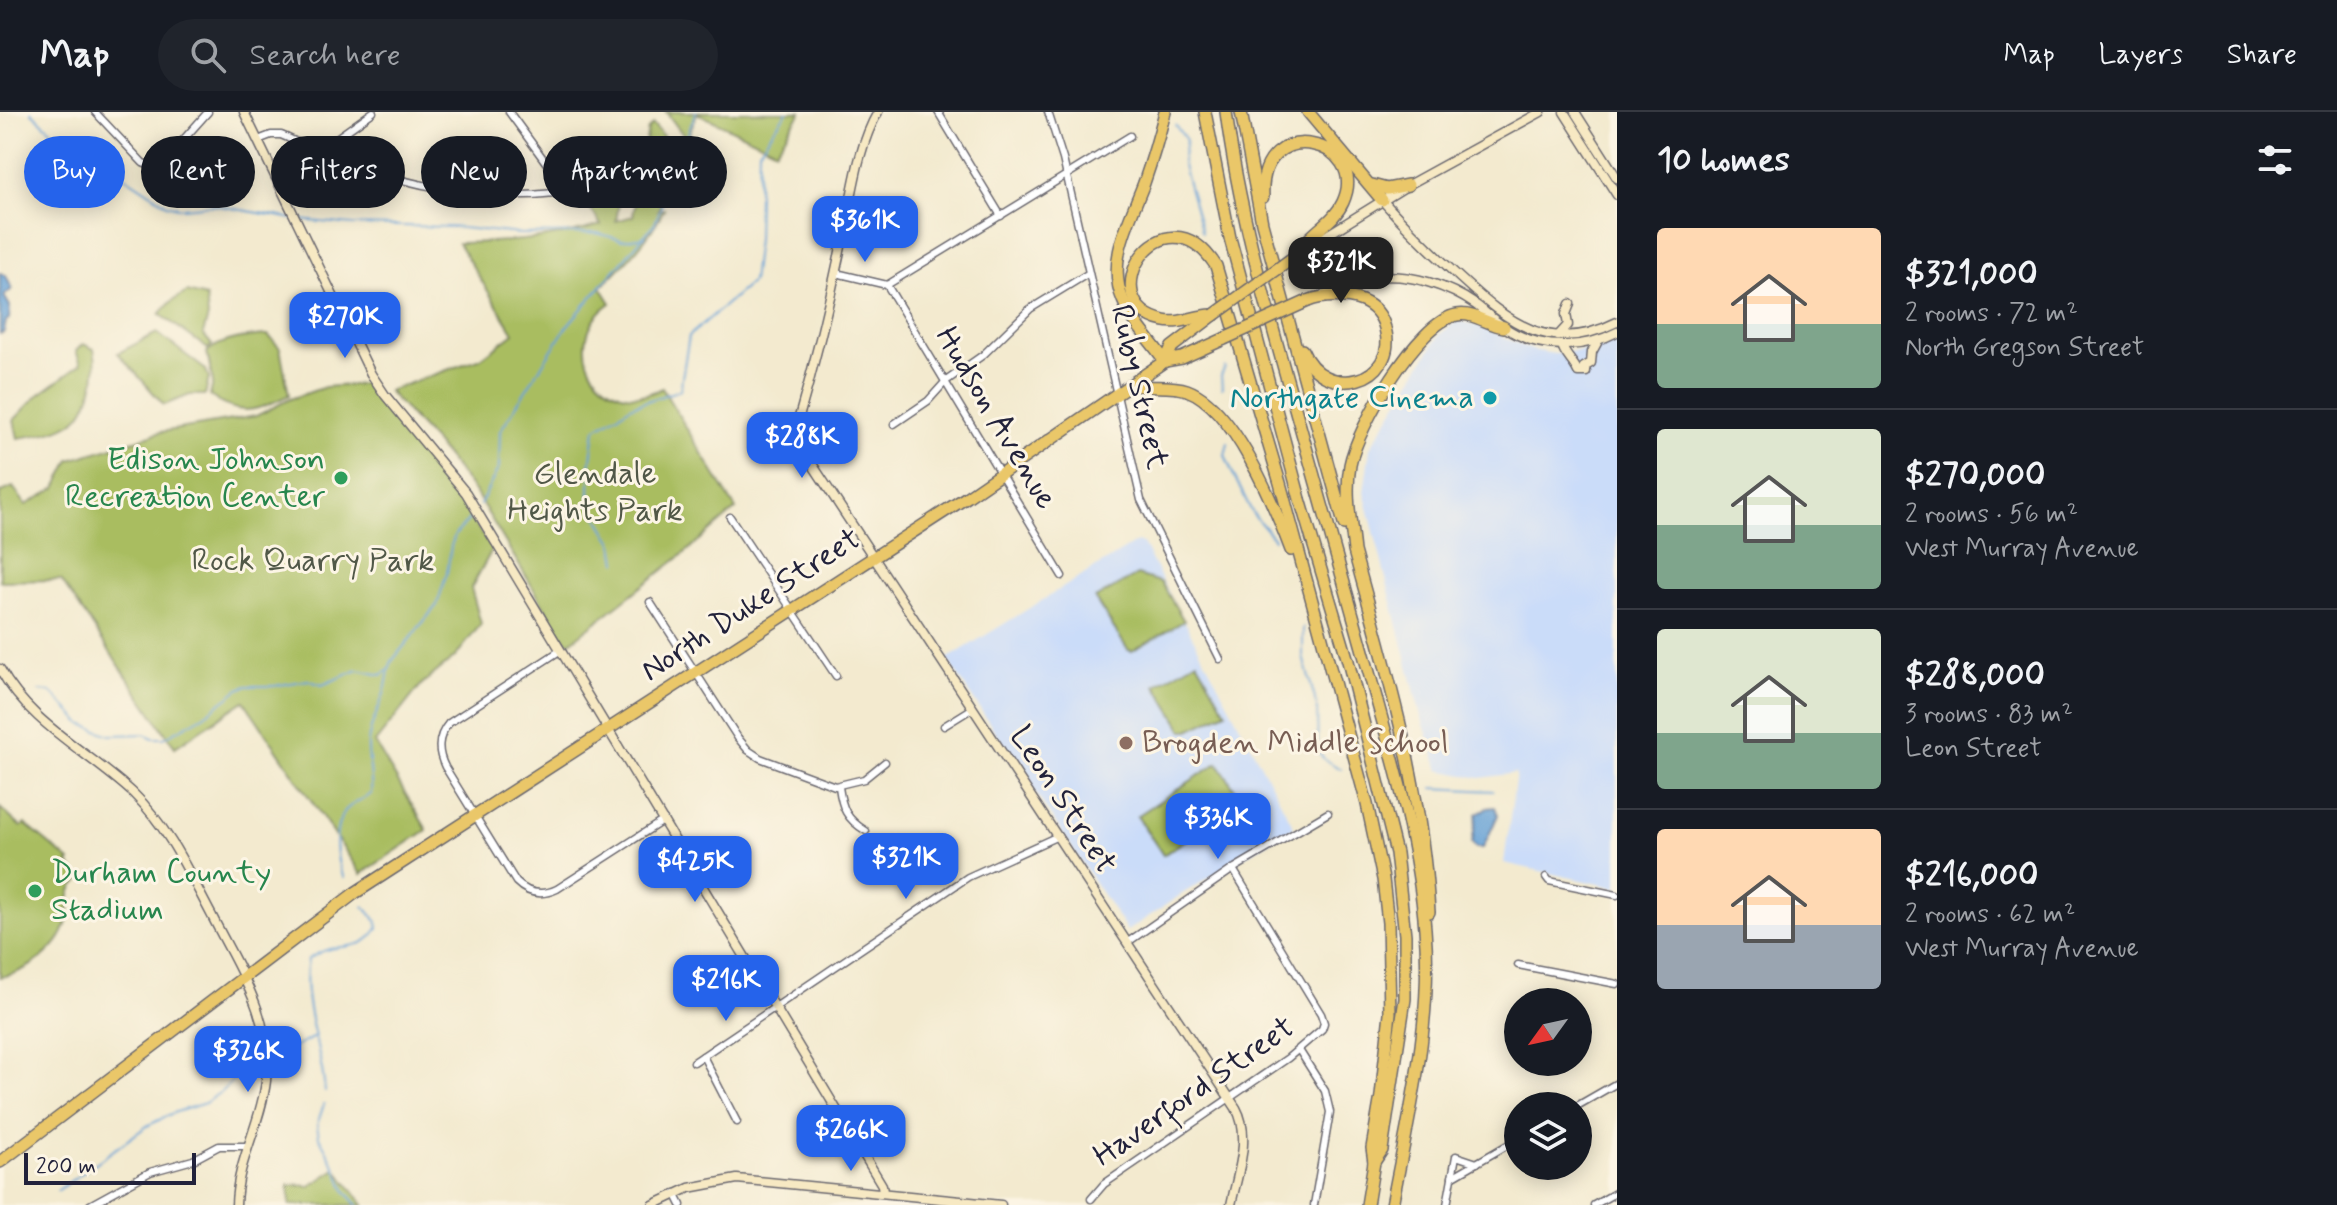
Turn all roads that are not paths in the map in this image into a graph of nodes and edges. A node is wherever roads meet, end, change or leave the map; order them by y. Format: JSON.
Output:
{"nodes":[{"id":1,"x":95,"y":112,"type":"edge"},
{"id":2,"x":208,"y":112,"type":"edge"},
{"id":3,"x":244,"y":112,"type":"edge"},
{"id":4,"x":373,"y":112,"type":"edge"},
{"id":5,"x":509,"y":112,"type":"edge"},
{"id":6,"x":878,"y":112,"type":"edge"},
{"id":7,"x":938,"y":112,"type":"edge"},
{"id":8,"x":1048,"y":112,"type":"edge"},
{"id":9,"x":1165,"y":112,"type":"edge"},
{"id":10,"x":1205,"y":112,"type":"edge"},
{"id":11,"x":1226,"y":112,"type":"edge"},
{"id":12,"x":1241,"y":112,"type":"edge"},
{"id":13,"x":1308,"y":112,"type":"edge"},
{"id":14,"x":1541,"y":112,"type":"edge"},
{"id":15,"x":1564,"y":112,"type":"edge"},
{"id":16,"x":1575,"y":112,"type":"edge"},
{"id":17,"x":283,"y":136,"type":"edge"},
{"id":18,"x":339,"y":136,"type":"edge"},
{"id":19,"x":1130,"y":136,"type":"dead end"},
{"id":20,"x":258,"y":140,"type":"junction"},
{"id":21,"x":1066,"y":175,"type":"junction"},
{"id":22,"x":1617,"y":178,"type":"edge"},
{"id":23,"x":405,"y":180,"type":"edge"},
{"id":24,"x":1372,"y":185,"type":"junction"},
{"id":25,"x":1408,"y":185,"type":"junction"},
{"id":26,"x":1617,"y":195,"type":"edge"},
{"id":27,"x":1382,"y":200,"type":"junction"},
{"id":28,"x":1001,"y":216,"type":"junction"},
{"id":29,"x":1269,"y":245,"type":"junction"},
{"id":30,"x":1298,"y":253,"type":"junction"},
{"id":31,"x":836,"y":273,"type":"junction"},
{"id":32,"x":1089,"y":273,"type":"junction"},
{"id":33,"x":887,"y":285,"type":"junction"},
{"id":34,"x":1312,"y":299,"type":"junction"},
{"id":35,"x":1570,"y":304,"type":"dead end"},
{"id":36,"x":1214,"y":315,"type":"junction"},
{"id":37,"x":1617,"y":322,"type":"edge"},
{"id":38,"x":1504,"y":327,"type":"junction"},
{"id":39,"x":1617,"y":332,"type":"edge"},
{"id":40,"x":1293,"y":336,"type":"junction"},
{"id":41,"x":1560,"y":340,"type":"junction"},
{"id":42,"x":1599,"y":341,"type":"junction"},
{"id":43,"x":1165,"y":361,"type":"junction"},
{"id":44,"x":946,"y":381,"type":"junction"},
{"id":45,"x":1131,"y":385,"type":"junction"},
{"id":46,"x":1116,"y":394,"type":"junction"},
{"id":47,"x":894,"y":424,"type":"dead end"},
{"id":48,"x":1001,"y":474,"type":"junction"},
{"id":49,"x":730,"y":517,"type":"dead end"},
{"id":50,"x":1354,"y":551,"type":"junction"},
{"id":51,"x":873,"y":557,"type":"junction"},
{"id":52,"x":1062,"y":576,"type":"dead end"},
{"id":53,"x":650,"y":602,"type":"dead end"},
{"id":54,"x":1311,"y":603,"type":"junction"},
{"id":55,"x":792,"y":610,"type":"junction"},
{"id":56,"x":561,"y":650,"type":"junction"},
{"id":57,"x":1220,"y":659,"type":"dead end"},
{"id":58,"x":0,"y":669,"type":"edge"},
{"id":59,"x":696,"y":672,"type":"junction"},
{"id":60,"x":836,"y":676,"type":"dead end"},
{"id":61,"x":973,"y":708,"type":"junction"},
{"id":62,"x":944,"y":726,"type":"dead end"},
{"id":63,"x":609,"y":728,"type":"junction"},
{"id":64,"x":885,"y":762,"type":"dead end"},
{"id":65,"x":839,"y":787,"type":"junction"},
{"id":66,"x":1328,"y":813,"type":"dead end"},
{"id":67,"x":474,"y":815,"type":"junction"},
{"id":68,"x":664,"y":820,"type":"junction"},
{"id":69,"x":866,"y":831,"type":"dead end"},
{"id":70,"x":1058,"y":836,"type":"junction"},
{"id":71,"x":1233,"y":869,"type":"junction"},
{"id":72,"x":1546,"y":877,"type":"dead end"},
{"id":73,"x":1617,"y":895,"type":"edge"},
{"id":74,"x":1425,"y":928,"type":"junction"},
{"id":75,"x":1128,"y":942,"type":"junction"},
{"id":76,"x":1518,"y":965,"type":"dead end"},
{"id":77,"x":245,"y":975,"type":"junction"},
{"id":78,"x":1617,"y":984,"type":"edge"},
{"id":79,"x":776,"y":1007,"type":"junction"},
{"id":80,"x":1299,"y":1050,"type":"junction"},
{"id":81,"x":703,"y":1056,"type":"junction"},
{"id":82,"x":694,"y":1062,"type":"dead end"},
{"id":83,"x":1617,"y":1083,"type":"edge"},
{"id":84,"x":1592,"y":1097,"type":"edge"},
{"id":85,"x":1229,"y":1098,"type":"junction"},
{"id":86,"x":737,"y":1122,"type":"dead end"},
{"id":87,"x":247,"y":1146,"type":"junction"},
{"id":88,"x":1504,"y":1147,"type":"edge"},
{"id":89,"x":0,"y":1162,"type":"edge"},
{"id":90,"x":1374,"y":1162,"type":"junction"},
{"id":91,"x":1477,"y":1163,"type":"junction"},
{"id":92,"x":1452,"y":1177,"type":"junction"},
{"id":93,"x":883,"y":1192,"type":"junction"},
{"id":94,"x":1617,"y":1192,"type":"edge"},
{"id":95,"x":671,"y":1198,"type":"edge"},
{"id":96,"x":1091,"y":1199,"type":"dead end"},
{"id":97,"x":90,"y":1205,"type":"edge"},
{"id":98,"x":236,"y":1205,"type":"edge"},
{"id":99,"x":653,"y":1205,"type":"edge"},
{"id":100,"x":681,"y":1205,"type":"edge"},
{"id":101,"x":1001,"y":1205,"type":"edge"},
{"id":102,"x":1231,"y":1205,"type":"edge"},
{"id":103,"x":1314,"y":1205,"type":"edge"},
{"id":104,"x":1367,"y":1205,"type":"edge"},
{"id":105,"x":1392,"y":1205,"type":"edge"},
{"id":106,"x":1447,"y":1205,"type":"edge"},
{"id":107,"x":1594,"y":1205,"type":"edge"}],
"edges":[{"from":1,"to":2,"type":"street"},
{"from":3,"to":20,"type":"street"},
{"from":4,"to":18,"type":"street"},
{"from":5,"to":23,"type":"street"},
{"from":6,"to":31,"type":"street"},
{"from":7,"to":28,"type":"street"},
{"from":8,"to":21,"type":"street","name":"Ruby Street"},
{"from":9,"to":43,"type":"highway"},
{"from":10,"to":90,"type":"highway"},
{"from":11,"to":74,"type":"highway"},
{"from":12,"to":29,"type":"highway"},
{"from":13,"to":24,"type":"highway"},
{"from":14,"to":25,"type":"street","name":"North Duke Street"},
{"from":15,"to":26,"type":"street"},
{"from":16,"to":22,"type":"street"},
{"from":17,"to":20,"type":"street"},
{"from":19,"to":21,"type":"street"},
{"from":20,"to":56,"type":"street"},
{"from":21,"to":28,"type":"street"},
{"from":21,"to":32,"type":"street","name":"Ruby Street"},
{"from":24,"to":25,"type":"highway"},
{"from":24,"to":27,"type":"highway"},
{"from":25,"to":27,"type":"street","name":"North Duke Street"},
{"from":27,"to":30,"type":"street","name":"North Duke Street"},
{"from":27,"to":41,"type":"street"},
{"from":28,"to":33,"type":"street"},
{"from":29,"to":30,"type":"highway"},
{"from":29,"to":40,"type":"highway"},
{"from":30,"to":36,"type":"highway","name":"North Duke Street","bridge":true},
{"from":31,"to":33,"type":"street"},
{"from":31,"to":51,"type":"street","name":"Leon Street"},
{"from":32,"to":44,"type":"street"},
{"from":32,"to":46,"type":"street","name":"Ruby Street"},
{"from":33,"to":44,"type":"street","name":"Hudson Avenue"},
{"from":34,"to":38,"type":"street"},
{"from":34,"to":40,"type":"highway"},
{"from":34,"to":43,"type":"highway","bridge":true},
{"from":35,"to":41,"type":"street"},
{"from":36,"to":43,"type":"highway","name":"North Duke Street"},
{"from":36,"to":54,"type":"highway"},
{"from":37,"to":41,"type":"street"},
{"from":38,"to":41,"type":"street"},
{"from":38,"to":50,"type":"highway"},
{"from":39,"to":42,"type":"street"},
{"from":40,"to":50,"type":"highway"},
{"from":41,"to":42,"type":"street"},
{"from":41,"to":42,"type":"street"},
{"from":43,"to":45,"type":"highway","name":"North Duke Street"},
{"from":44,"to":47,"type":"street"},
{"from":44,"to":48,"type":"street","name":"Hudson Avenue"},
{"from":45,"to":46,"type":"highway","name":"North Duke Street"},
{"from":45,"to":54,"type":"highway"},
{"from":46,"to":48,"type":"highway","name":"North Duke Street"},
{"from":46,"to":57,"type":"street","name":"Ruby Street"},
{"from":48,"to":51,"type":"highway","name":"North Duke Street"},
{"from":48,"to":52,"type":"street","name":"Hudson Avenue"},
{"from":49,"to":55,"type":"street"},
{"from":50,"to":74,"type":"highway"},
{"from":51,"to":55,"type":"highway","name":"North Duke Street"},
{"from":51,"to":61,"type":"street","name":"Leon Street"},
{"from":53,"to":59,"type":"street"},
{"from":54,"to":90,"type":"highway"},
{"from":55,"to":59,"type":"highway","name":"North Duke Street"},
{"from":55,"to":60,"type":"street"},
{"from":56,"to":63,"type":"street"},
{"from":56,"to":67,"type":"street"},
{"from":58,"to":77,"type":"street"},
{"from":59,"to":63,"type":"highway","name":"North Duke Street"},
{"from":59,"to":65,"type":"street"},
{"from":61,"to":62,"type":"street"},
{"from":61,"to":70,"type":"street","name":"Leon Street"},
{"from":63,"to":67,"type":"highway","name":"North Duke Street"},
{"from":63,"to":68,"type":"street"},
{"from":64,"to":65,"type":"street"},
{"from":65,"to":69,"type":"street"},
{"from":66,"to":71,"type":"street"},
{"from":67,"to":68,"type":"street"},
{"from":67,"to":77,"type":"highway","name":"North Duke Street"},
{"from":68,"to":79,"type":"street"},
{"from":70,"to":75,"type":"street","name":"Leon Street"},
{"from":70,"to":79,"type":"street"},
{"from":71,"to":75,"type":"street"},
{"from":71,"to":80,"type":"street","name":"Haverford Street"},
{"from":72,"to":73,"type":"street"},
{"from":74,"to":105,"type":"highway"},
{"from":75,"to":85,"type":"street","name":"Leon Street"},
{"from":76,"to":78,"type":"street"},
{"from":77,"to":87,"type":"street"},
{"from":77,"to":89,"type":"highway","name":"North Duke Street"},
{"from":79,"to":81,"type":"street"},
{"from":79,"to":93,"type":"street"},
{"from":80,"to":85,"type":"street","name":"Haverford Street"},
{"from":80,"to":103,"type":"street"},
{"from":81,"to":82,"type":"street"},
{"from":81,"to":86,"type":"street"},
{"from":83,"to":84,"type":"street"},
{"from":85,"to":96,"type":"street","name":"Haverford Street"},
{"from":85,"to":102,"type":"street","name":"Leon Street"},
{"from":87,"to":97,"type":"street"},
{"from":87,"to":98,"type":"street"},
{"from":88,"to":91,"type":"street"},
{"from":90,"to":104,"type":"highway"},
{"from":91,"to":92,"type":"street"},
{"from":91,"to":92,"type":"street"},
{"from":92,"to":106,"type":"street"},
{"from":93,"to":95,"type":"street"},
{"from":93,"to":101,"type":"street"},
{"from":94,"to":107,"type":"street"},
{"from":95,"to":99,"type":"street"},
{"from":95,"to":100,"type":"street"}]}
